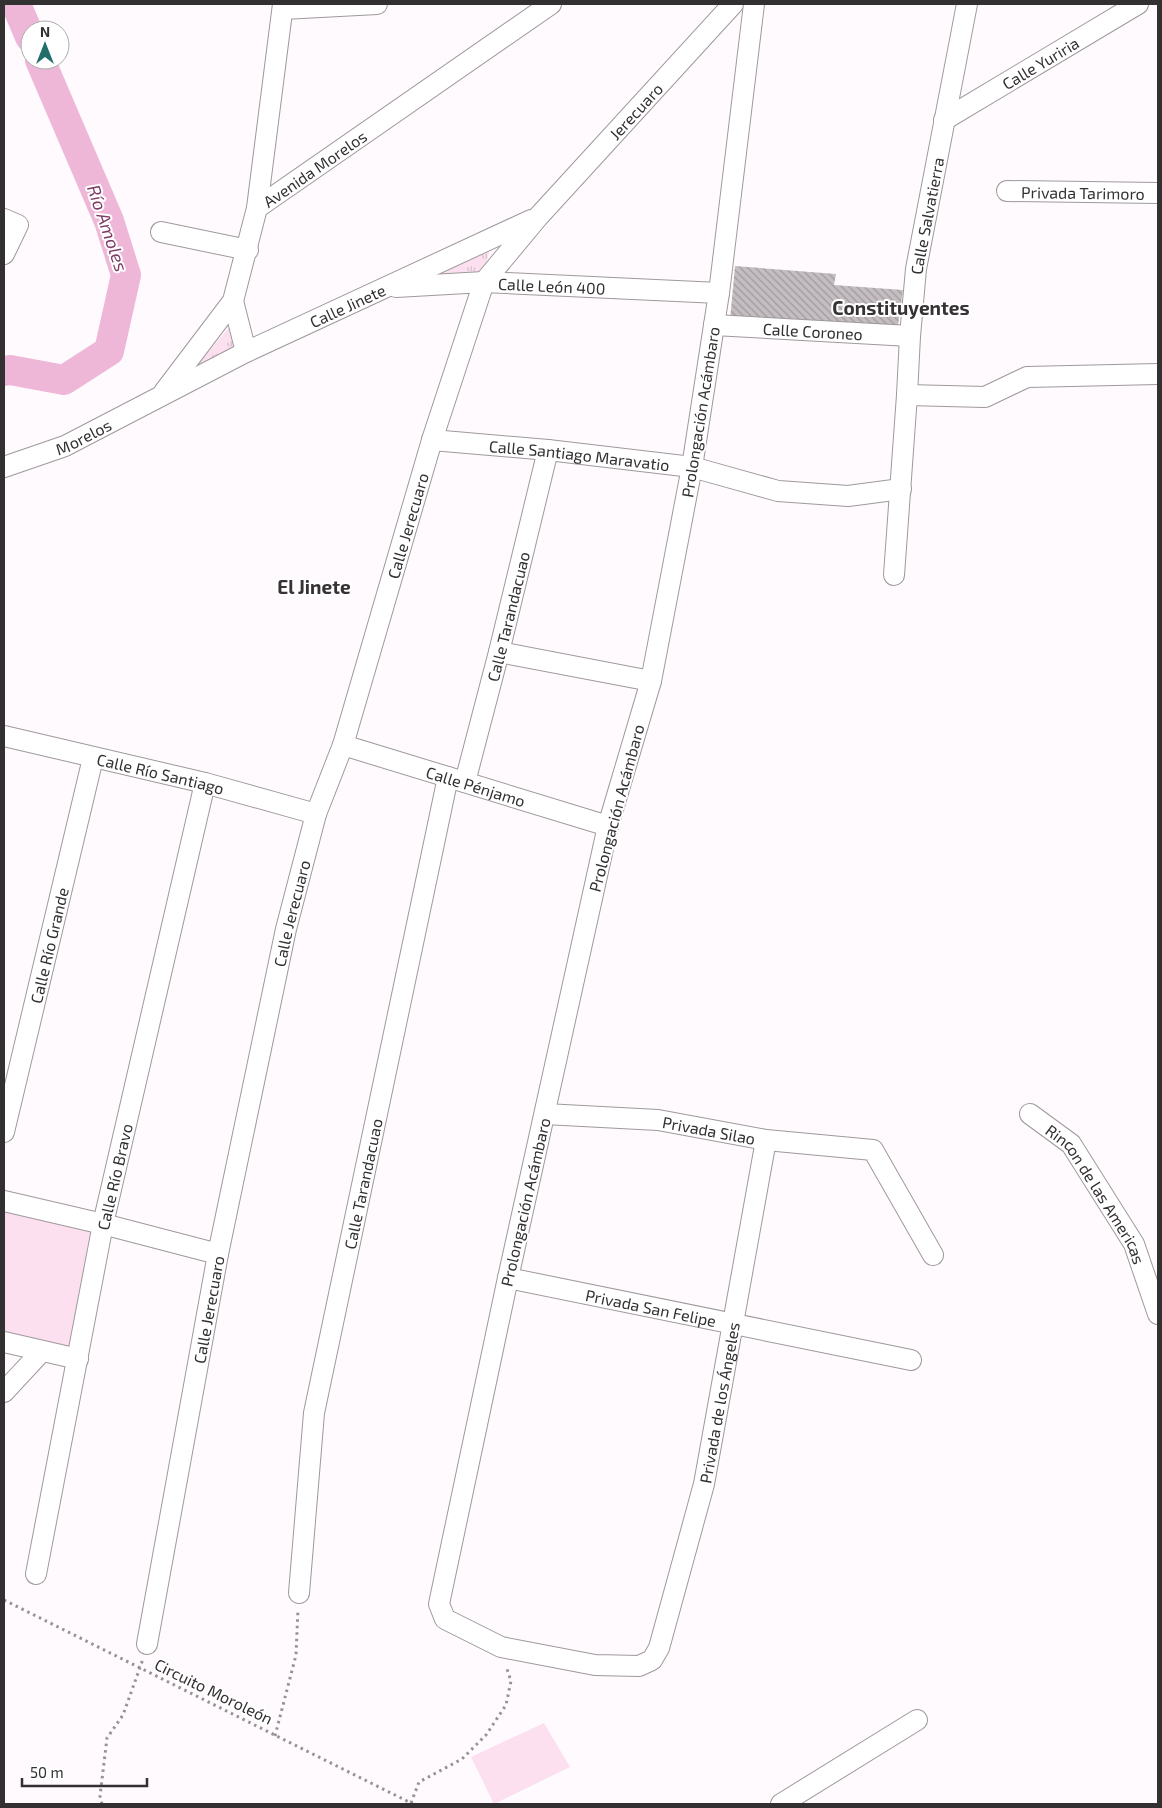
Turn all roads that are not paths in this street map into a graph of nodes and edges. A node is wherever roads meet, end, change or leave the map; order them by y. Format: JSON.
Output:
{"nodes":[{"id":1,"x":377,"y":4,"type":"edge"},
{"id":2,"x":550,"y":4,"type":"edge"},
{"id":3,"x":733,"y":4,"type":"edge"},
{"id":4,"x":754,"y":4,"type":"edge"},
{"id":5,"x":967,"y":4,"type":"edge"},
{"id":6,"x":1138,"y":4,"type":"edge"},
{"id":7,"x":283,"y":7,"type":"edge"},
{"id":8,"x":944,"y":120,"type":"junction"},
{"id":9,"x":1007,"y":191,"type":"dead end"},
{"id":10,"x":1158,"y":193,"type":"edge"},
{"id":11,"x":257,"y":208,"type":"junction"},
{"id":12,"x":538,"y":217,"type":"junction"},
{"id":13,"x":11,"y":222,"type":"edge"},
{"id":14,"x":161,"y":232,"type":"dead end"},
{"id":15,"x":248,"y":250,"type":"junction"},
{"id":16,"x":4,"y":254,"type":"edge"},
{"id":17,"x":484,"y":282,"type":"junction"},
{"id":18,"x":384,"y":287,"type":"junction"},
{"id":19,"x":719,"y":293,"type":"junction"},
{"id":20,"x":233,"y":301,"type":"junction"},
{"id":21,"x":714,"y":325,"type":"junction"},
{"id":22,"x":910,"y":336,"type":"junction"},
{"id":23,"x":246,"y":352,"type":"junction"},
{"id":24,"x":1158,"y":374,"type":"edge"},
{"id":25,"x":907,"y":394,"type":"junction"},
{"id":26,"x":159,"y":398,"type":"junction"},
{"id":27,"x":432,"y":440,"type":"junction"},
{"id":28,"x":548,"y":450,"type":"junction"},
{"id":29,"x":4,"y":467,"type":"edge"},
{"id":30,"x":692,"y":467,"type":"junction"},
{"id":31,"x":900,"y":489,"type":"junction"},
{"id":32,"x":894,"y":575,"type":"dead end"},
{"id":33,"x":499,"y":652,"type":"junction"},
{"id":34,"x":651,"y":681,"type":"junction"},
{"id":35,"x":4,"y":736,"type":"edge"},
{"id":36,"x":343,"y":745,"type":"junction"},
{"id":37,"x":93,"y":758,"type":"junction"},
{"id":38,"x":456,"y":780,"type":"junction"},
{"id":39,"x":205,"y":783,"type":"junction"},
{"id":40,"x":316,"y":814,"type":"junction"},
{"id":41,"x":608,"y":826,"type":"junction"},
{"id":42,"x":545,"y":1114,"type":"junction"},
{"id":43,"x":1030,"y":1114,"type":"dead end"},
{"id":44,"x":4,"y":1132,"type":"edge"},
{"id":45,"x":766,"y":1140,"type":"junction"},
{"id":46,"x":4,"y":1201,"type":"edge"},
{"id":47,"x":103,"y":1224,"type":"junction"},
{"id":48,"x":218,"y":1254,"type":"junction"},
{"id":49,"x":933,"y":1255,"type":"dead end"},
{"id":50,"x":508,"y":1278,"type":"junction"},
{"id":51,"x":1158,"y":1314,"type":"edge"},
{"id":52,"x":734,"y":1324,"type":"junction"},
{"id":53,"x":4,"y":1342,"type":"edge"},
{"id":54,"x":42,"y":1351,"type":"junction"},
{"id":55,"x":78,"y":1359,"type":"junction"},
{"id":56,"x":911,"y":1360,"type":"dead end"},
{"id":57,"x":4,"y":1392,"type":"edge"},
{"id":58,"x":36,"y":1574,"type":"dead end"},
{"id":59,"x":299,"y":1593,"type":"road end"},
{"id":60,"x":147,"y":1644,"type":"road end"},
{"id":61,"x":501,"y":1647,"type":"joint"},
{"id":62,"x":917,"y":1720,"type":"dead end"},
{"id":63,"x":781,"y":1804,"type":"edge"}],
"edges":[{"from":1,"to":7,"type":"street"},
{"from":2,"to":11,"type":"street","name":"Avenida Morelos"},
{"from":3,"to":12,"type":"street","name":"Jerecuaro"},
{"from":4,"to":19,"type":"street","name":"Prolongación Acámbaro"},
{"from":5,"to":8,"type":"street","name":"Calle Salvatierra"},
{"from":6,"to":8,"type":"street","name":"Calle Yuriria"},
{"from":7,"to":11,"type":"street"},
{"from":8,"to":22,"type":"street","name":"Calle Salvatierra"},
{"from":9,"to":10,"type":"street","name":"Privada Tarimoro"},
{"from":11,"to":15,"type":"street","name":"Avenida Morelos"},
{"from":12,"to":17,"type":"street","name":"Calle Jerecuaro"},
{"from":12,"to":18,"type":"street","name":"Calle Jinete"},
{"from":13,"to":16,"type":"street"},
{"from":14,"to":15,"type":"street"},
{"from":15,"to":20,"type":"street","name":"Avenida Morelos"},
{"from":17,"to":18,"type":"street","name":"Calle León 400"},
{"from":17,"to":19,"type":"street","name":"Calle León 400"},
{"from":17,"to":27,"type":"street","name":"Calle Jerecuaro"},
{"from":18,"to":23,"type":"street","name":"Calle Jinete"},
{"from":19,"to":21,"type":"street","name":"Prolongación Acámbaro"},
{"from":20,"to":23,"type":"street"},
{"from":20,"to":26,"type":"street","name":"Avenida Morelos"},
{"from":21,"to":22,"type":"street","name":"Calle Coroneo"},
{"from":21,"to":30,"type":"street","name":"Prolongación Acámbaro"},
{"from":22,"to":25,"type":"street","name":"Calle Salvatierra"},
{"from":23,"to":26,"type":"street","name":"Calle Jinete"},
{"from":24,"to":25,"type":"street"},
{"from":25,"to":31,"type":"street","name":"Calle Salvatierra"},
{"from":26,"to":29,"type":"street","name":"Morelos"},
{"from":27,"to":28,"type":"street","name":"Calle Santiago Maravatio"},
{"from":27,"to":36,"type":"street","name":"Calle Jerecuaro"},
{"from":28,"to":30,"type":"street","name":"Calle Santiago Maravatio"},
{"from":28,"to":33,"type":"street","name":"Calle Tarandacuao"},
{"from":30,"to":31,"type":"street","name":"Calle Santiago Maravatio"},
{"from":30,"to":34,"type":"street","name":"Prolongación Acámbaro"},
{"from":31,"to":32,"type":"street","name":"Calle Salvatierra"},
{"from":33,"to":34,"type":"street"},
{"from":33,"to":38,"type":"street","name":"Calle Tarandacuao"},
{"from":34,"to":41,"type":"street","name":"Prolongación Acámbaro"},
{"from":35,"to":37,"type":"street","name":"Calle Río Santiago"},
{"from":36,"to":38,"type":"street","name":"Calle Pénjamo"},
{"from":36,"to":40,"type":"street","name":"Calle Jerecuaro"},
{"from":37,"to":39,"type":"street","name":"Calle Río Santiago"},
{"from":37,"to":44,"type":"street","name":"Calle Río Grande"},
{"from":38,"to":41,"type":"street","name":"Calle Pénjamo"},
{"from":38,"to":59,"type":"street","name":"Calle Tarandacuao"},
{"from":39,"to":40,"type":"street","name":"Calle Río Santiago"},
{"from":39,"to":47,"type":"street","name":"Calle Río Bravo"},
{"from":40,"to":48,"type":"street","name":"Calle Jerecuaro"},
{"from":41,"to":42,"type":"street","name":"Prolongación Acámbaro"},
{"from":42,"to":45,"type":"street","name":"Privada Silao"},
{"from":42,"to":50,"type":"street","name":"Prolongación Acámbaro"},
{"from":43,"to":51,"type":"street","name":"Rincon de las Americas"},
{"from":45,"to":49,"type":"street","name":"Privada Silao"},
{"from":45,"to":52,"type":"street","name":"Privada de los Ángeles"},
{"from":46,"to":47,"type":"street"},
{"from":47,"to":48,"type":"street"},
{"from":47,"to":55,"type":"street","name":"Calle Río Bravo"},
{"from":48,"to":60,"type":"street","name":"Calle Jerecuaro"},
{"from":50,"to":52,"type":"street","name":"Privada San Felipe"},
{"from":50,"to":61,"type":"street","name":"Prolongación Acámbaro"},
{"from":52,"to":56,"type":"street","name":"Privada San Felipe"},
{"from":52,"to":61,"type":"street","name":"Privada de los Ángeles"},
{"from":53,"to":54,"type":"street"},
{"from":54,"to":55,"type":"street"},
{"from":54,"to":57,"type":"street"},
{"from":55,"to":58,"type":"street","name":"Calle Río Bravo"},
{"from":62,"to":63,"type":"street"}]}
